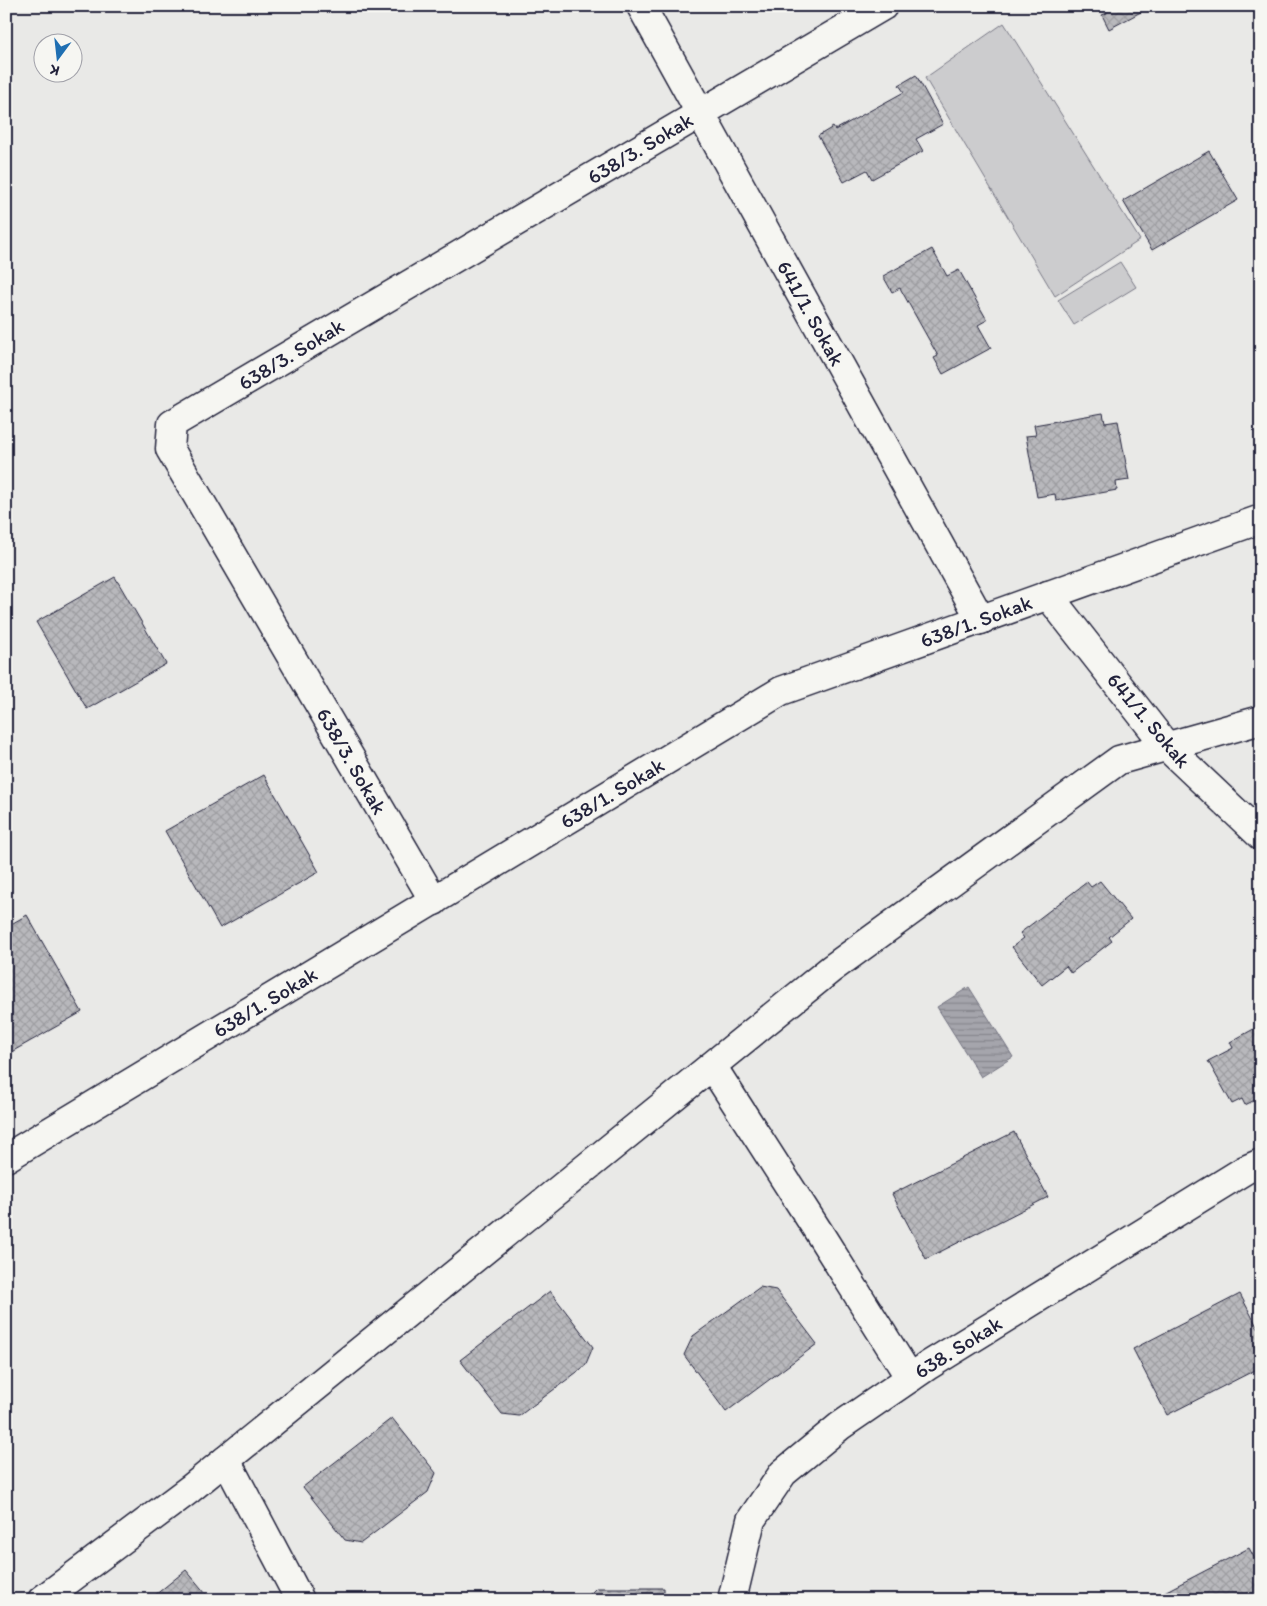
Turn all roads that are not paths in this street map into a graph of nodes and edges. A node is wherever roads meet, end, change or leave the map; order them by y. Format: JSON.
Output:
{"nodes":[{"id":1,"x":641,"y":6,"type":"edge"},
{"id":2,"x":883,"y":6,"type":"edge"},
{"id":3,"x":700,"y":113,"type":"junction"},
{"id":4,"x":1261,"y":519,"type":"edge"},
{"id":5,"x":1048,"y":596,"type":"junction"},
{"id":6,"x":981,"y":620,"type":"junction"},
{"id":7,"x":1261,"y":720,"type":"edge"},
{"id":8,"x":1167,"y":747,"type":"junction"},
{"id":9,"x":1261,"y":836,"type":"edge"},
{"id":10,"x":434,"y":900,"type":"junction"},
{"id":11,"x":712,"y":1066,"type":"junction"},
{"id":12,"x":6,"y":1158,"type":"edge"},
{"id":13,"x":1261,"y":1163,"type":"edge"},
{"id":14,"x":910,"y":1378,"type":"junction"},
{"id":15,"x":226,"y":1460,"type":"junction"},
{"id":16,"x":42,"y":1600,"type":"edge"},
{"id":17,"x":300,"y":1600,"type":"edge"},
{"id":18,"x":732,"y":1600,"type":"edge"}],
"edges":[{"from":1,"to":3,"type":"street","name":"641/1. Sokak"},
{"from":2,"to":3,"type":"street","name":"638/3. Sokak"},
{"from":3,"to":6,"type":"street","name":"641/1. Sokak"},
{"from":3,"to":10,"type":"street","name":"638/3. Sokak"},
{"from":4,"to":5,"type":"street","name":"638/1. Sokak"},
{"from":5,"to":6,"type":"street","name":"638/1. Sokak"},
{"from":5,"to":8,"type":"street","name":"641/1. Sokak"},
{"from":6,"to":10,"type":"street","name":"638/1. Sokak"},
{"from":7,"to":8,"type":"street"},
{"from":8,"to":9,"type":"street","name":"641/1. Sokak"},
{"from":8,"to":11,"type":"street"},
{"from":10,"to":12,"type":"street","name":"638/1. Sokak"},
{"from":11,"to":14,"type":"street"},
{"from":11,"to":15,"type":"street"},
{"from":13,"to":14,"type":"street","name":"638. Sokak"},
{"from":14,"to":18,"type":"street","name":"638. Sokak"},
{"from":15,"to":16,"type":"street"},
{"from":15,"to":17,"type":"street"}]}
